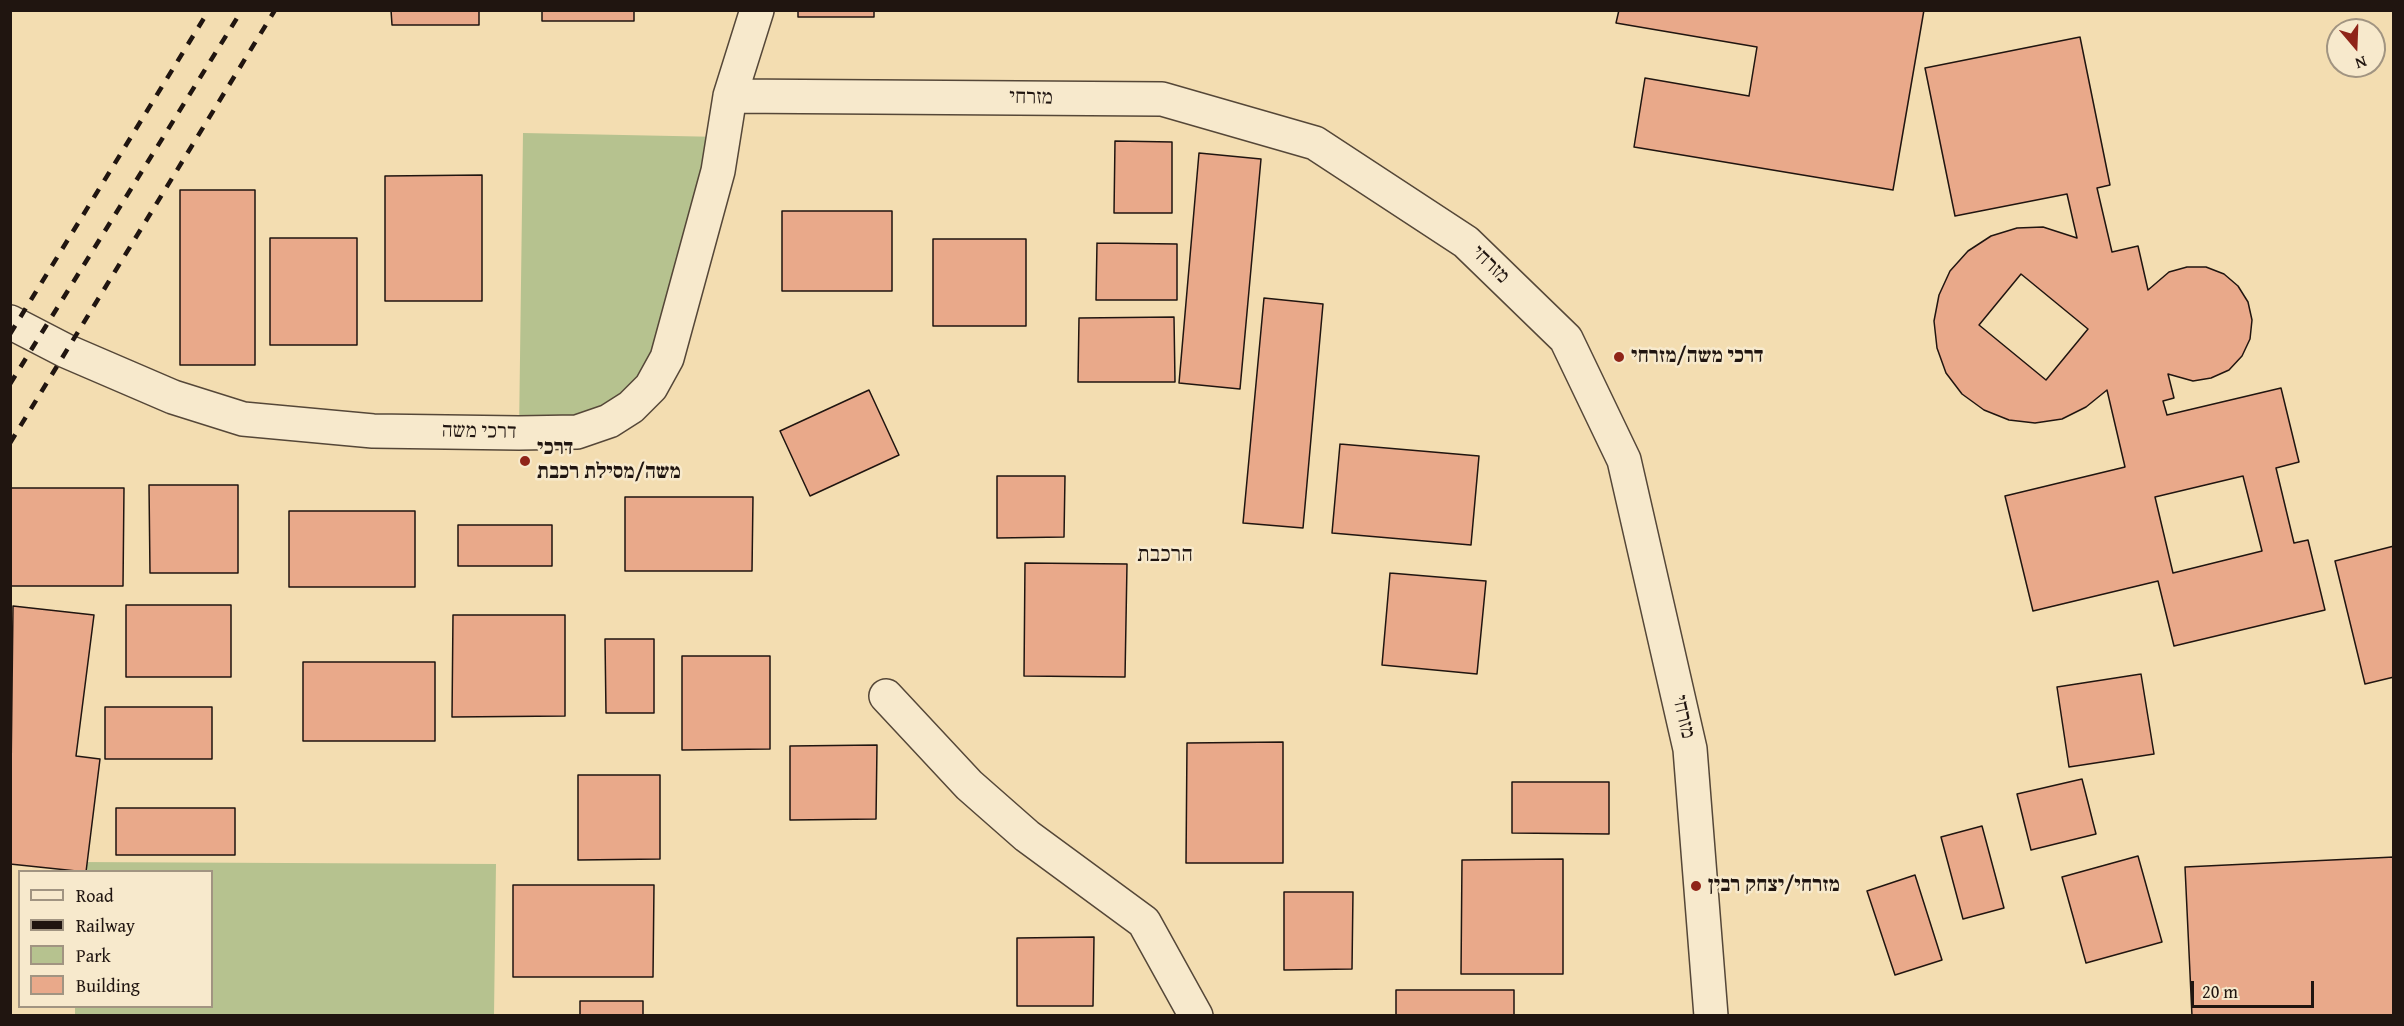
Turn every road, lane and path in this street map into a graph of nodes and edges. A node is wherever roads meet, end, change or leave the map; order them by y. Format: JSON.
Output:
{"nodes":[{"id":1,"x":757,"y":10,"type":"edge"},
{"id":2,"x":730,"y":96,"type":"junction"},
{"id":3,"x":10,"y":322,"type":"edge"},
{"id":4,"x":886,"y":696,"type":"dead end"},
{"id":5,"x":1196,"y":1016,"type":"edge"},
{"id":6,"x":1711,"y":1016,"type":"edge"}],
"edges":[{"from":1,"to":2,"type":"street","name":"דרכי משה"},
{"from":2,"to":3,"type":"street","name":"דרכי משה"},
{"from":2,"to":6,"type":"street","name":"מזרחי"},
{"from":4,"to":5,"type":"street"}]}
